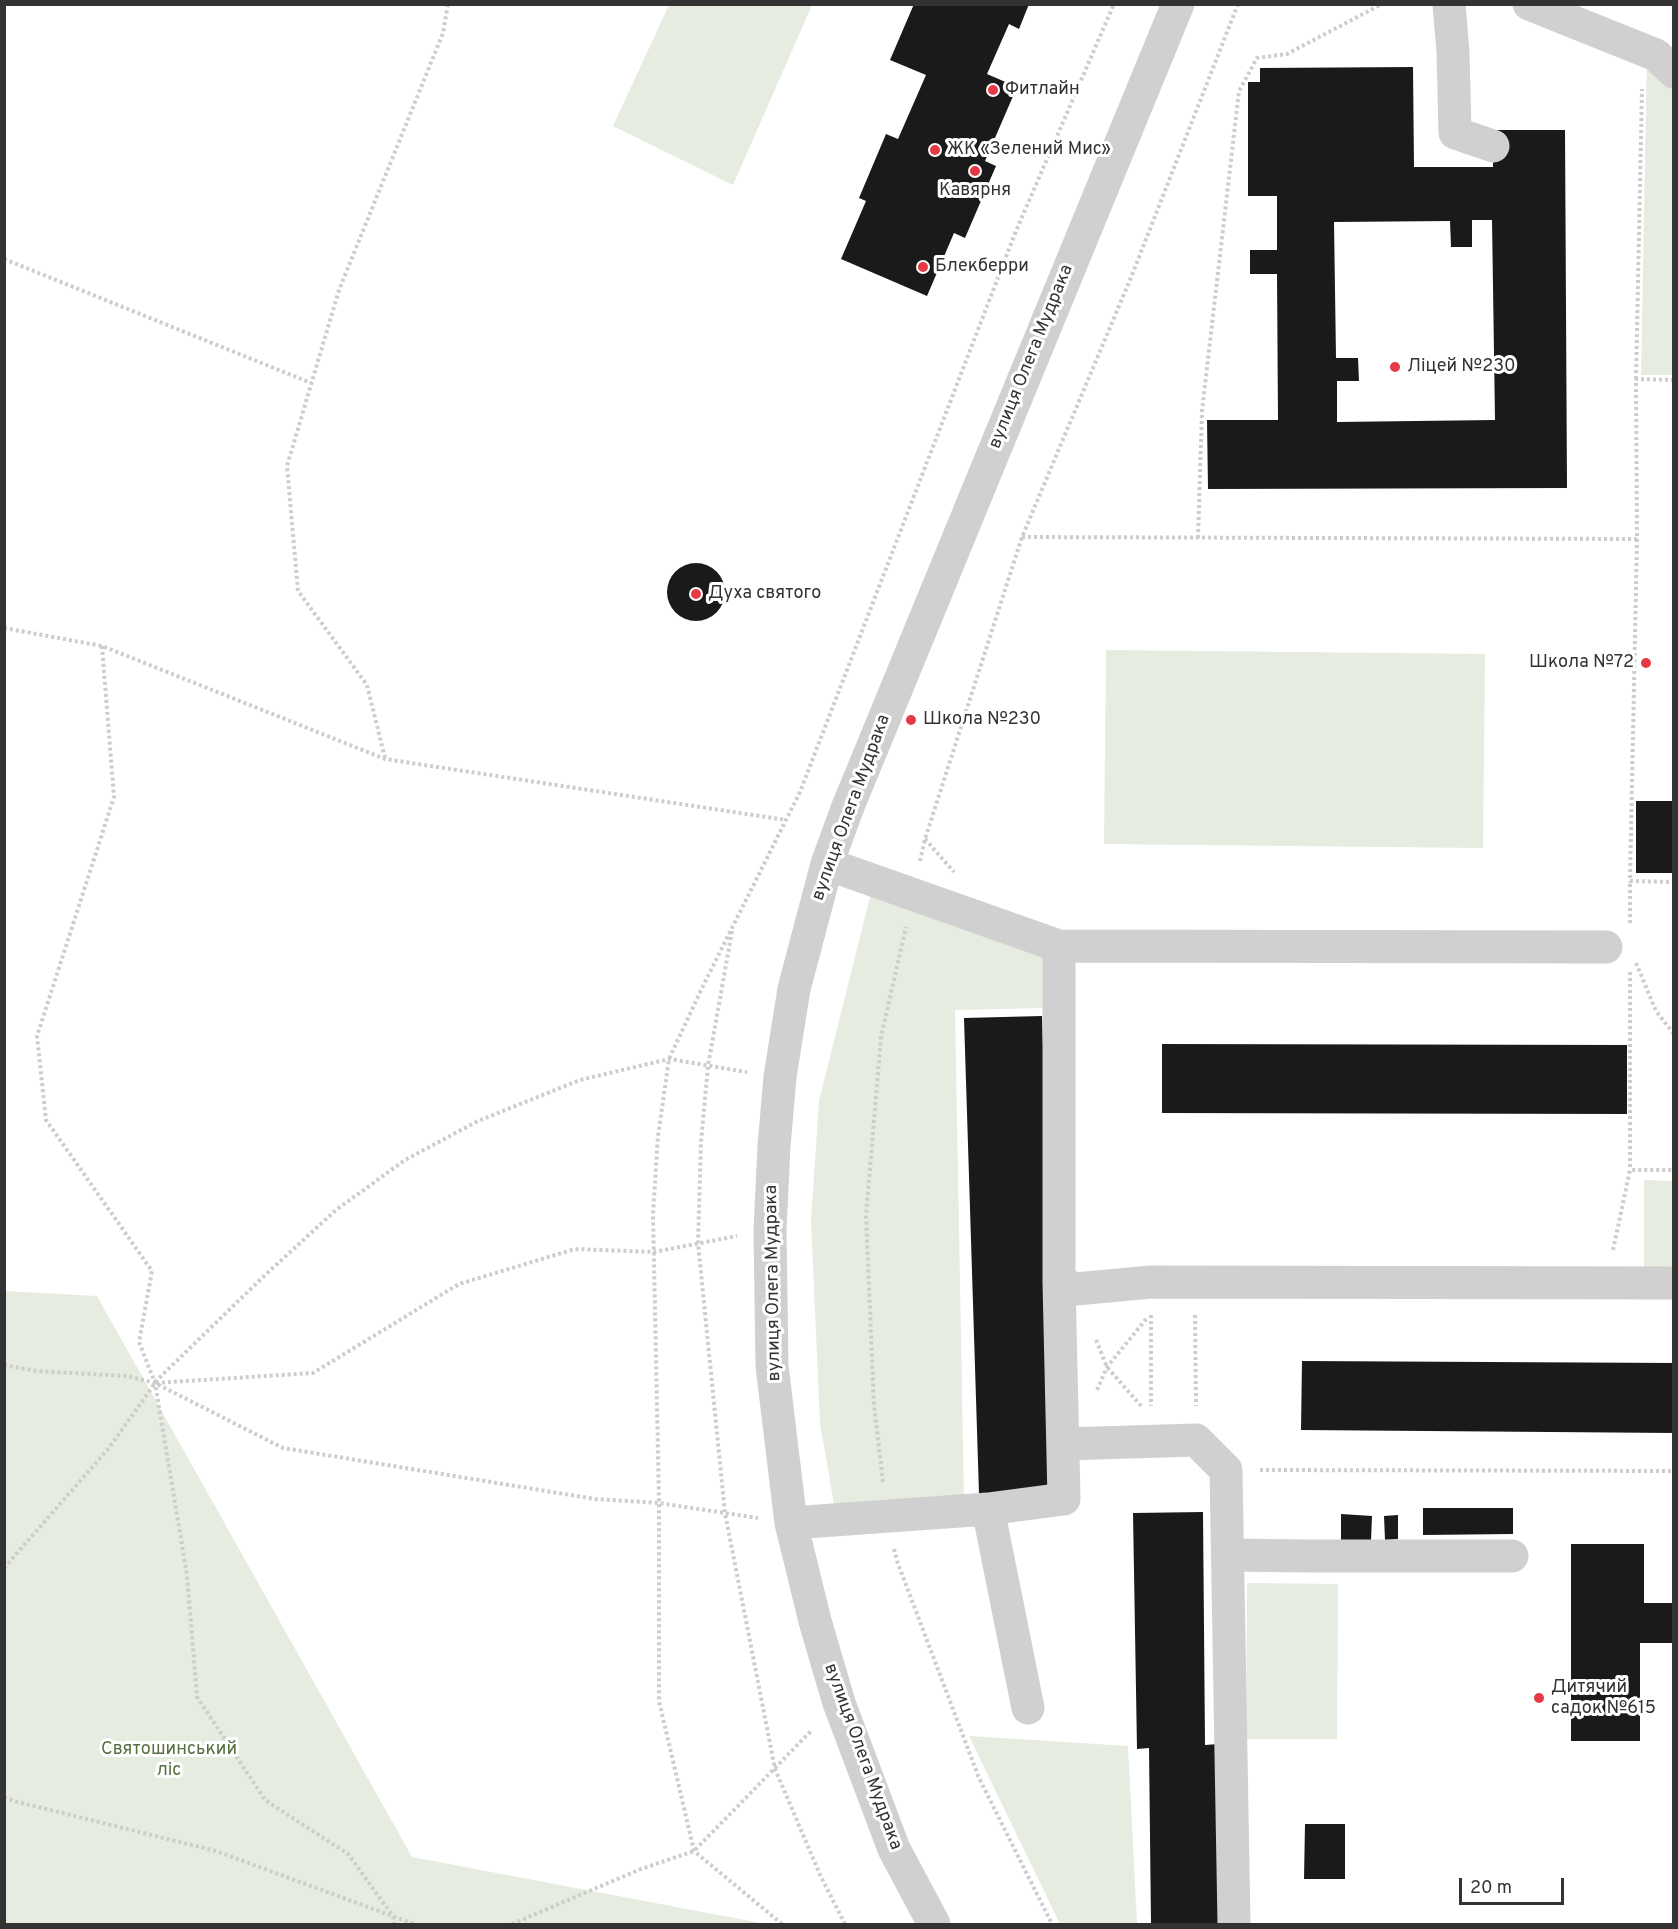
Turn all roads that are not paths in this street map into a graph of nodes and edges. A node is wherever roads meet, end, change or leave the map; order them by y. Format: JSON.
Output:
{"nodes":[{"id":1,"x":1178,"y":4,"type":"edge"},
{"id":2,"x":1449,"y":4,"type":"edge"},
{"id":3,"x":1530,"y":4,"type":"edge"},
{"id":4,"x":1674,"y":72,"type":"edge"},
{"id":5,"x":1493,"y":146,"type":"dead end"},
{"id":6,"x":827,"y":864,"type":"junction"},
{"id":7,"x":1059,"y":946,"type":"junction"},
{"id":8,"x":1620,"y":953,"type":"road end"},
{"id":9,"x":1059,"y":1282,"type":"junction"},
{"id":10,"x":1674,"y":1283,"type":"edge"},
{"id":11,"x":1069,"y":1443,"type":"junction"},
{"id":12,"x":988,"y":1509,"type":"junction"},
{"id":13,"x":791,"y":1523,"type":"junction"},
{"id":14,"x":1228,"y":1555,"type":"junction"},
{"id":15,"x":1512,"y":1556,"type":"dead end"},
{"id":16,"x":1028,"y":1708,"type":"dead end"},
{"id":17,"x":934,"y":1924,"type":"edge"},
{"id":18,"x":1234,"y":1924,"type":"edge"}],
"edges":[{"from":1,"to":6,"type":"street","name":"вулиця Олега Мудрака"},
{"from":2,"to":5,"type":"street"},
{"from":3,"to":4,"type":"street"},
{"from":6,"to":7,"type":"street"},
{"from":6,"to":13,"type":"street","name":"вулиця Олега Мудрака"},
{"from":7,"to":8,"type":"street"},
{"from":7,"to":9,"type":"street"},
{"from":9,"to":10,"type":"street"},
{"from":9,"to":11,"type":"street"},
{"from":11,"to":12,"type":"street"},
{"from":11,"to":14,"type":"street"},
{"from":12,"to":13,"type":"street"},
{"from":12,"to":16,"type":"street"},
{"from":13,"to":17,"type":"street","name":"вулиця Олега Мудрака"},
{"from":14,"to":15,"type":"street"},
{"from":14,"to":18,"type":"street"}]}
